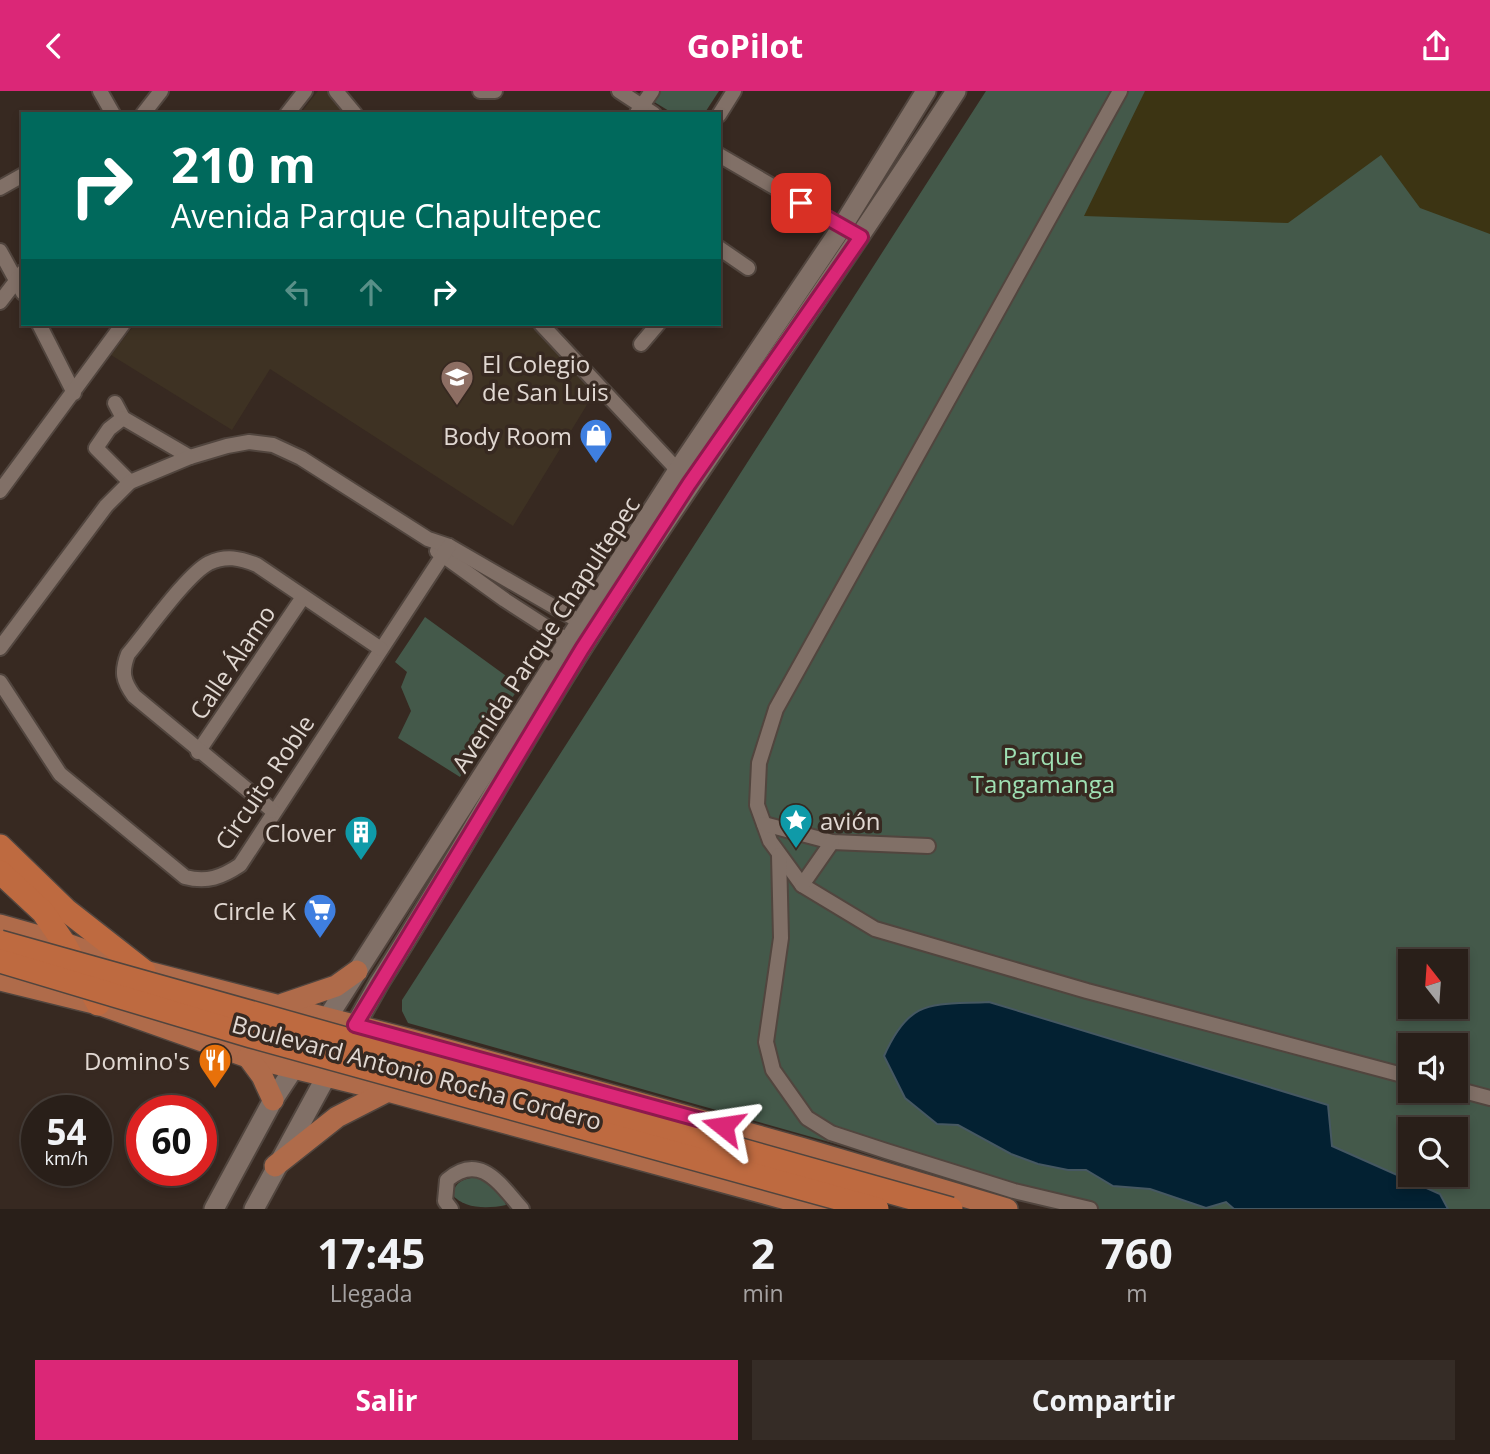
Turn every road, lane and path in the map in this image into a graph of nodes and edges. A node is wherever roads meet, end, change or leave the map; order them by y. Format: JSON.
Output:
{"nodes":[{"id":1,"x":100,"y":91,"type":"edge"},
{"id":2,"x":161,"y":91,"type":"edge"},
{"id":3,"x":305,"y":91,"type":"edge"},
{"id":4,"x":335,"y":91,"type":"edge"},
{"id":5,"x":480,"y":91,"type":"edge"},
{"id":6,"x":495,"y":91,"type":"edge"},
{"id":7,"x":619,"y":91,"type":"edge"},
{"id":8,"x":652,"y":91,"type":"edge"},
{"id":9,"x":734,"y":91,"type":"edge"},
{"id":10,"x":926,"y":91,"type":"edge"},
{"id":11,"x":956,"y":91,"type":"edge"},
{"id":12,"x":1120,"y":91,"type":"edge"},
{"id":13,"x":644,"y":111,"type":"edge"},
{"id":14,"x":112,"y":112,"type":"edge"},
{"id":15,"x":145,"y":112,"type":"edge"},
{"id":16,"x":288,"y":112,"type":"edge"},
{"id":17,"x":353,"y":112,"type":"edge"},
{"id":18,"x":721,"y":112,"type":"edge"},
{"id":19,"x":721,"y":156,"type":"edge"},
{"id":20,"x":21,"y":175,"type":"edge"},
{"id":21,"x":0,"y":188,"type":"edge"},
{"id":22,"x":842,"y":227,"type":"junction"},
{"id":23,"x":861,"y":237,"type":"junction"},
{"id":24,"x":721,"y":249,"type":"edge"},
{"id":25,"x":0,"y":251,"type":"edge"},
{"id":26,"x":748,"y":268,"type":"dead end"},
{"id":27,"x":21,"y":282,"type":"edge"},
{"id":28,"x":0,"y":302,"type":"edge"},
{"id":29,"x":39,"y":326,"type":"edge"},
{"id":30,"x":122,"y":326,"type":"edge"},
{"id":31,"x":543,"y":326,"type":"edge"},
{"id":32,"x":656,"y":326,"type":"edge"},
{"id":33,"x":641,"y":344,"type":"dead end"},
{"id":34,"x":74,"y":393,"type":"junction"},
{"id":35,"x":115,"y":403,"type":"dead end"},
{"id":36,"x":123,"y":418,"type":"junction"},
{"id":37,"x":190,"y":457,"type":"junction"},
{"id":38,"x":684,"y":477,"type":"junction"},
{"id":39,"x":130,"y":482,"type":"junction"},
{"id":40,"x":0,"y":491,"type":"edge"},
{"id":41,"x":446,"y":552,"type":"junction"},
{"id":42,"x":303,"y":597,"type":"junction"},
{"id":43,"x":587,"y":626,"type":"junction"},
{"id":44,"x":575,"y":645,"type":"junction"},
{"id":45,"x":0,"y":648,"type":"edge"},
{"id":46,"x":380,"y":649,"type":"junction"},
{"id":47,"x":0,"y":682,"type":"edge"},
{"id":48,"x":198,"y":752,"type":"junction"},
{"id":49,"x":273,"y":811,"type":"junction"},
{"id":50,"x":764,"y":824,"type":"junction"},
{"id":51,"x":832,"y":842,"type":"junction"},
{"id":52,"x":0,"y":846,"type":"edge"},
{"id":53,"x":928,"y":846,"type":"dead end"},
{"id":54,"x":779,"y":855,"type":"junction"},
{"id":55,"x":0,"y":873,"type":"edge"},
{"id":56,"x":802,"y":885,"type":"junction"},
{"id":57,"x":0,"y":925,"type":"edge"},
{"id":58,"x":0,"y":941,"type":"edge"},
{"id":59,"x":64,"y":943,"type":"junction"},
{"id":60,"x":0,"y":961,"type":"edge"},
{"id":61,"x":144,"y":971,"type":"junction"},
{"id":62,"x":357,"y":971,"type":"junction"},
{"id":63,"x":0,"y":981,"type":"edge"},
{"id":64,"x":245,"y":995,"type":"junction"},
{"id":65,"x":98,"y":1004,"type":"junction"},
{"id":66,"x":280,"y":1005,"type":"junction"},
{"id":67,"x":328,"y":1018,"type":"junction"},
{"id":68,"x":355,"y":1025,"type":"junction"},
{"id":69,"x":412,"y":1040,"type":"junction"},
{"id":70,"x":228,"y":1049,"type":"junction"},
{"id":71,"x":248,"y":1057,"type":"junction"},
{"id":72,"x":294,"y":1068,"type":"junction"},
{"id":73,"x":1398,"y":1074,"type":"edge"},
{"id":74,"x":326,"y":1076,"type":"junction"},
{"id":75,"x":388,"y":1091,"type":"junction"},
{"id":76,"x":1468,"y":1092,"type":"edge"},
{"id":77,"x":1490,"y":1098,"type":"edge"},
{"id":78,"x":273,"y":1100,"type":"junction"},
{"id":79,"x":275,"y":1167,"type":"junction"},
{"id":80,"x":214,"y":1209,"type":"edge"},
{"id":81,"x":254,"y":1209,"type":"edge"},
{"id":82,"x":451,"y":1209,"type":"edge"},
{"id":83,"x":522,"y":1209,"type":"edge"},
{"id":84,"x":823,"y":1209,"type":"edge"},
{"id":85,"x":877,"y":1209,"type":"edge"},
{"id":86,"x":951,"y":1209,"type":"edge"},
{"id":87,"x":1007,"y":1209,"type":"edge"},
{"id":88,"x":1090,"y":1209,"type":"edge"}],
"edges":[{"from":1,"to":14,"type":"street"},
{"from":2,"to":15,"type":"street"},
{"from":3,"to":16,"type":"street"},
{"from":4,"to":17,"type":"street"},
{"from":5,"to":6,"type":"street"},
{"from":7,"to":13,"type":"street"},
{"from":8,"to":13,"type":"street"},
{"from":9,"to":18,"type":"street"},
{"from":10,"to":22,"type":"main road","name":"Avenida Parque Chapultepec"},
{"from":11,"to":23,"type":"main road","name":"Avenida Parque Chapultepec"},
{"from":12,"to":50,"type":"street"},
{"from":19,"to":22,"type":"street"},
{"from":20,"to":21,"type":"street"},
{"from":22,"to":23,"type":"street"},
{"from":22,"to":38,"type":"main road","name":"Avenida Parque Chapultepec"},
{"from":23,"to":38,"type":"main road","name":"Avenida Parque Chapultepec"},
{"from":24,"to":26,"type":"street"},
{"from":25,"to":27,"type":"street"},
{"from":27,"to":28,"type":"street"},
{"from":29,"to":34,"type":"street"},
{"from":30,"to":34,"type":"street"},
{"from":31,"to":38,"type":"street"},
{"from":32,"to":33,"type":"street"},
{"from":34,"to":40,"type":"street"},
{"from":35,"to":36,"type":"street"},
{"from":36,"to":37,"type":"street"},
{"from":36,"to":39,"type":"street"},
{"from":37,"to":39,"type":"street"},
{"from":37,"to":41,"type":"street"},
{"from":38,"to":43,"type":"main road","name":"Avenida Parque Chapultepec"},
{"from":39,"to":45,"type":"street"},
{"from":41,"to":43,"type":"street"},
{"from":41,"to":44,"type":"street"},
{"from":41,"to":46,"type":"street","name":"Circuito Roble"},
{"from":42,"to":46,"type":"street"},
{"from":42,"to":48,"type":"street","name":"Calle Álamo"},
{"from":42,"to":48,"type":"street"},
{"from":43,"to":44,"type":"main road","name":"Avenida Parque Chapultepec"},
{"from":44,"to":62,"type":"main road","name":"Avenida Parque Chapultepec"},
{"from":44,"to":68,"type":"main road","name":"Avenida Parque Chapultepec"},
{"from":46,"to":49,"type":"street","name":"Circuito Roble"},
{"from":47,"to":49,"type":"street","name":"Circuito Roble"},
{"from":48,"to":49,"type":"street"},
{"from":50,"to":51,"type":"street"},
{"from":50,"to":54,"type":"street"},
{"from":51,"to":53,"type":"street"},
{"from":51,"to":56,"type":"street"},
{"from":52,"to":61,"type":"highway"},
{"from":54,"to":56,"type":"street"},
{"from":54,"to":88,"type":"street"},
{"from":55,"to":59,"type":"highway"},
{"from":56,"to":73,"type":"street"},
{"from":57,"to":59,"type":"main road","name":"Boulevard Antonio Rocha Cordero"},
{"from":58,"to":86,"type":"highway","bridge":true},
{"from":59,"to":61,"type":"main road","name":"Boulevard Antonio Rocha Cordero"},
{"from":59,"to":65,"type":"highway"},
{"from":60,"to":85,"type":"highway","bridge":true},
{"from":61,"to":64,"type":"main road","name":"Boulevard Antonio Rocha Cordero"},
{"from":62,"to":66,"type":"main road"},
{"from":62,"to":67,"type":"main road","name":"Avenida Parque Chapultepec"},
{"from":63,"to":65,"type":"main road","name":"Boulevard Antonio Rocha Cordero"},
{"from":64,"to":66,"type":"main road","name":"Boulevard Antonio Rocha Cordero"},
{"from":64,"to":70,"type":"main road"},
{"from":65,"to":70,"type":"main road","name":"Boulevard Antonio Rocha Cordero"},
{"from":66,"to":67,"type":"main road","name":"Boulevard Antonio Rocha Cordero"},
{"from":67,"to":68,"type":"main road","name":"Boulevard Antonio Rocha Cordero"},
{"from":67,"to":72,"type":"main road","name":"Avenida Parque Chapultepec"},
{"from":68,"to":69,"type":"main road","name":"Boulevard Antonio Rocha Cordero"},
{"from":68,"to":74,"type":"main road","name":"Avenida Parque Chapultepec"},
{"from":69,"to":75,"type":"main road"},
{"from":69,"to":87,"type":"main road","name":"Boulevard Antonio Rocha Cordero"},
{"from":70,"to":71,"type":"main road","name":"Boulevard Antonio Rocha Cordero"},
{"from":71,"to":72,"type":"main road","name":"Boulevard Antonio Rocha Cordero"},
{"from":71,"to":78,"type":"main road"},
{"from":72,"to":74,"type":"main road","name":"Boulevard Antonio Rocha Cordero"},
{"from":72,"to":78,"type":"main road","name":"Avenida Parque Chapultepec"},
{"from":74,"to":75,"type":"main road","name":"Boulevard Antonio Rocha Cordero"},
{"from":74,"to":79,"type":"main road","name":"Avenida Parque Chapultepec"},
{"from":75,"to":79,"type":"main road"},
{"from":75,"to":84,"type":"main road","name":"Boulevard Antonio Rocha Cordero"},
{"from":76,"to":77,"type":"street"},
{"from":78,"to":80,"type":"main road","name":"Avenida Parque Chapultepec"},
{"from":79,"to":81,"type":"main road","name":"Avenida Parque Chapultepec"},
{"from":82,"to":83,"type":"street"}]}
